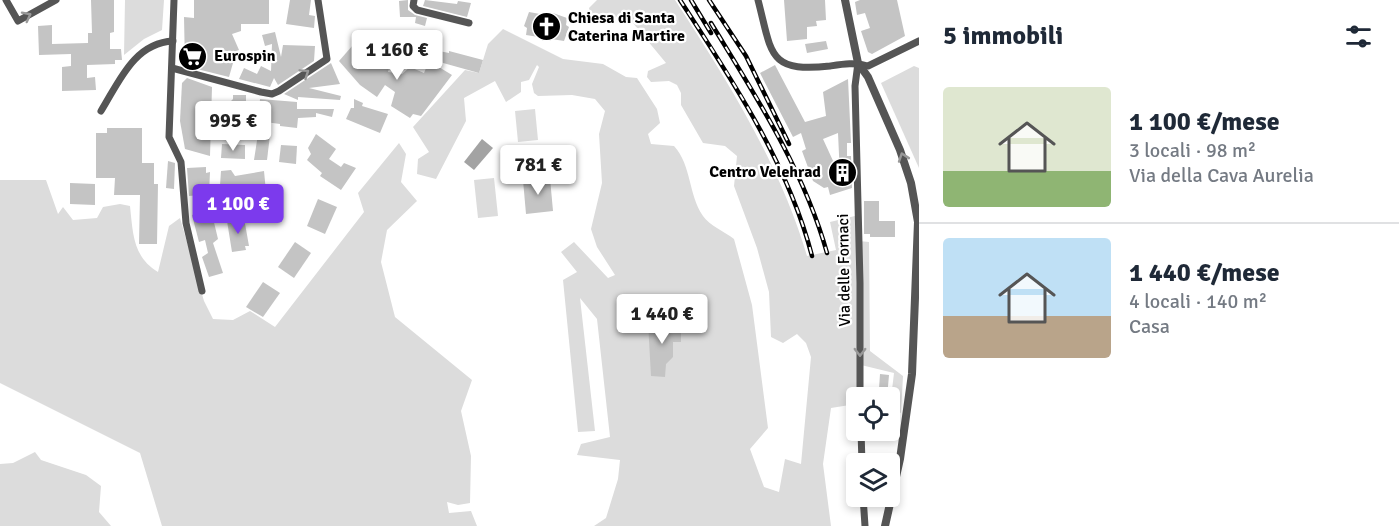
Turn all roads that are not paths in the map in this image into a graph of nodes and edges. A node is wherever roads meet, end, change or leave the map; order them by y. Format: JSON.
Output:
{"nodes":[{"id":1,"x":6,"y":0,"type":"edge"},
{"id":2,"x":56,"y":0,"type":"edge"},
{"id":3,"x":174,"y":0,"type":"edge"},
{"id":4,"x":318,"y":0,"type":"edge"},
{"id":5,"x":414,"y":0,"type":"edge"},
{"id":6,"x":758,"y":0,"type":"edge"},
{"id":7,"x":845,"y":0,"type":"edge"},
{"id":8,"x":469,"y":23,"type":"dead end"},
{"id":9,"x":173,"y":40,"type":"junction"},
{"id":10,"x":919,"y":40,"type":"edge"},
{"id":11,"x":858,"y":63,"type":"junction"},
{"id":12,"x":172,"y":68,"type":"junction"},
{"id":13,"x":101,"y":111,"type":"dead end"},
{"id":14,"x":202,"y":291,"type":"dead end"},
{"id":15,"x":860,"y":387,"type":"edge"},
{"id":16,"x":864,"y":507,"type":"edge"},
{"id":17,"x":865,"y":526,"type":"edge"},
{"id":18,"x":885,"y":526,"type":"edge"}],
"edges":[{"from":1,"to":2,"type":"street","one_way":true},
{"from":3,"to":9,"type":"street"},
{"from":12,"to":4,"type":"street","one_way":true},
{"from":5,"to":8,"type":"street"},
{"from":6,"to":11,"type":"street"},
{"from":7,"to":11,"type":"street","name":"Via delle Fornaci"},
{"from":9,"to":12,"type":"street"},
{"from":9,"to":13,"type":"street"},
{"from":10,"to":11,"type":"street"},
{"from":11,"to":15,"type":"street","name":"Via delle Fornaci","one_way":true},
{"from":18,"to":11,"type":"street","one_way":true},
{"from":12,"to":14,"type":"street"},
{"from":16,"to":17,"type":"street"}]}
